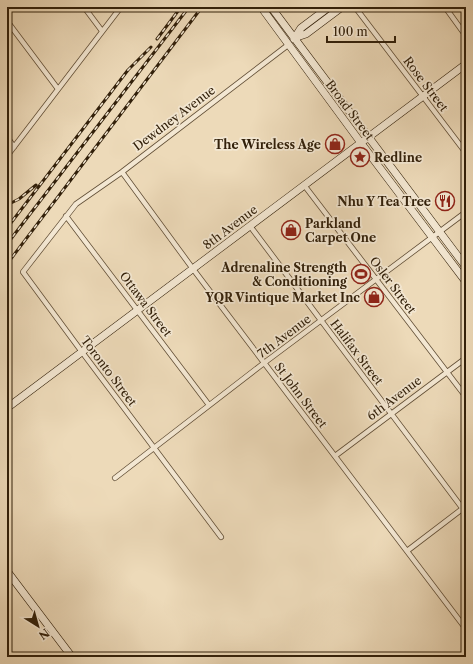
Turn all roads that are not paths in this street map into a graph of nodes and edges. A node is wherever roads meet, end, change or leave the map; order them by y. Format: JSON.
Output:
{"nodes":[{"id":1,"x":84,"y":7,"type":"edge"},
{"id":2,"x":121,"y":7,"type":"edge"},
{"id":3,"x":261,"y":7,"type":"edge"},
{"id":4,"x":272,"y":7,"type":"edge"},
{"id":5,"x":329,"y":7,"type":"edge"},
{"id":6,"x":342,"y":7,"type":"edge"},
{"id":7,"x":355,"y":7,"type":"edge"},
{"id":8,"x":445,"y":7,"type":"edge"},
{"id":9,"x":7,"y":21,"type":"edge"},
{"id":10,"x":102,"y":31,"type":"junction"},
{"id":11,"x":466,"y":36,"type":"edge"},
{"id":12,"x":294,"y":38,"type":"junction"},
{"id":13,"x":288,"y":45,"type":"junction"},
{"id":14,"x":466,"y":64,"type":"edge"},
{"id":15,"x":58,"y":89,"type":"junction"},
{"id":16,"x":423,"y":96,"type":"junction"},
{"id":17,"x":7,"y":137,"type":"edge"},
{"id":18,"x":369,"y":137,"type":"junction"},
{"id":19,"x":360,"y":143,"type":"junction"},
{"id":20,"x":14,"y":147,"type":"junction"},
{"id":21,"x":466,"y":153,"type":"edge"},
{"id":22,"x":7,"y":156,"type":"edge"},
{"id":23,"x":122,"y":172,"type":"junction"},
{"id":24,"x":304,"y":185,"type":"junction"},
{"id":25,"x":466,"y":212,"type":"edge"},
{"id":26,"x":66,"y":216,"type":"junction"},
{"id":27,"x":250,"y":226,"type":"junction"},
{"id":28,"x":440,"y":232,"type":"junction"},
{"id":29,"x":432,"y":237,"type":"junction"},
{"id":30,"x":466,"y":267,"type":"edge"},
{"id":31,"x":193,"y":269,"type":"junction"},
{"id":32,"x":376,"y":279,"type":"junction"},
{"id":33,"x":466,"y":282,"type":"edge"},
{"id":34,"x":138,"y":310,"type":"junction"},
{"id":35,"x":321,"y":320,"type":"junction"},
{"id":36,"x":82,"y":352,"type":"junction"},
{"id":37,"x":466,"y":358,"type":"edge"},
{"id":38,"x":264,"y":363,"type":"junction"},
{"id":39,"x":447,"y":372,"type":"junction"},
{"id":40,"x":466,"y":397,"type":"edge"},
{"id":41,"x":209,"y":405,"type":"junction"},
{"id":42,"x":7,"y":408,"type":"edge"},
{"id":43,"x":391,"y":414,"type":"junction"},
{"id":44,"x":154,"y":447,"type":"junction"},
{"id":45,"x":335,"y":456,"type":"junction"},
{"id":46,"x":116,"y":478,"type":"dead end"},
{"id":47,"x":464,"y":508,"type":"edge"},
{"id":48,"x":221,"y":537,"type":"dead end"},
{"id":49,"x":407,"y":551,"type":"junction"},
{"id":50,"x":7,"y":571,"type":"edge"},
{"id":51,"x":466,"y":629,"type":"edge"},
{"id":52,"x":466,"y":653,"type":"edge"},
{"id":53,"x":70,"y":656,"type":"edge"},
{"id":54,"x":461,"y":657,"type":"edge"}],
"edges":[{"from":1,"to":10,"type":"street"},
{"from":2,"to":10,"type":"street"},
{"from":3,"to":13,"type":"main road","name":"Broad Street"},
{"from":4,"to":12,"type":"main road","name":"Broad Street"},
{"from":5,"to":12,"type":"main road","name":"Dewdney Avenue"},
{"from":6,"to":12,"type":"main road","name":"Dewdney Avenue"},
{"from":7,"to":16,"type":"street","name":"Rose Street"},
{"from":8,"to":11,"type":"street"},
{"from":9,"to":15,"type":"street"},
{"from":10,"to":15,"type":"street"},
{"from":12,"to":13,"type":"main road","name":"Dewdney Avenue"},
{"from":12,"to":18,"type":"main road","name":"Broad Street"},
{"from":13,"to":19,"type":"main road","name":"Broad Street"},
{"from":13,"to":23,"type":"street","name":"Dewdney Avenue"},
{"from":14,"to":16,"type":"main road","name":"8th Avenue"},
{"from":15,"to":20,"type":"street"},
{"from":16,"to":18,"type":"main road","name":"8th Avenue"},
{"from":16,"to":21,"type":"street","name":"Rose Street"},
{"from":17,"to":20,"type":"street"},
{"from":18,"to":19,"type":"main road","name":"8th Avenue"},
{"from":18,"to":28,"type":"main road","name":"Broad Street"},
{"from":19,"to":24,"type":"main road","name":"8th Avenue"},
{"from":19,"to":29,"type":"main road","name":"Broad Street"},
{"from":20,"to":22,"type":"street"},
{"from":23,"to":26,"type":"street","name":"Dewdney Avenue"},
{"from":23,"to":31,"type":"street","name":"St John Street"},
{"from":24,"to":27,"type":"main road","name":"8th Avenue"},
{"from":24,"to":32,"type":"street","name":"Osler Street"},
{"from":25,"to":28,"type":"street","name":"7th Avenue"},
{"from":26,"to":34,"type":"street","name":"Ottawa Street"},
{"from":26,"to":36,"type":"street","name":"Toronto Street"},
{"from":27,"to":31,"type":"main road","name":"8th Avenue"},
{"from":27,"to":35,"type":"street","name":"Halifax Street"},
{"from":28,"to":29,"type":"street","name":"7th Avenue"},
{"from":28,"to":30,"type":"main road","name":"Broad Street"},
{"from":29,"to":32,"type":"street","name":"7th Avenue"},
{"from":29,"to":33,"type":"main road","name":"Broad Street"},
{"from":31,"to":34,"type":"main road","name":"8th Avenue"},
{"from":31,"to":38,"type":"street","name":"St John Street"},
{"from":32,"to":35,"type":"street","name":"7th Avenue"},
{"from":32,"to":39,"type":"street","name":"Osler Street"},
{"from":34,"to":36,"type":"main road","name":"8th Avenue"},
{"from":34,"to":41,"type":"street","name":"Ottawa Street"},
{"from":35,"to":38,"type":"street","name":"7th Avenue"},
{"from":35,"to":43,"type":"street","name":"Halifax Street"},
{"from":36,"to":42,"type":"main road","name":"8th Avenue"},
{"from":36,"to":44,"type":"street","name":"Toronto Street"},
{"from":37,"to":39,"type":"street","name":"6th Avenue"},
{"from":38,"to":41,"type":"street","name":"7th Avenue"},
{"from":38,"to":45,"type":"street","name":"St John Street"},
{"from":39,"to":40,"type":"street","name":"Osler Street"},
{"from":39,"to":43,"type":"street","name":"6th Avenue"},
{"from":41,"to":44,"type":"street","name":"7th Avenue"},
{"from":43,"to":45,"type":"street","name":"6th Avenue"},
{"from":43,"to":47,"type":"street","name":"Halifax Street"},
{"from":44,"to":46,"type":"street","name":"7th Avenue"},
{"from":44,"to":48,"type":"street","name":"Toronto Street"},
{"from":45,"to":49,"type":"street","name":"St John Street"},
{"from":47,"to":49,"type":"street"},
{"from":49,"to":51,"type":"street","name":"St John Street"},
{"from":50,"to":53,"type":"main road"},
{"from":52,"to":54,"type":"main road"}]}
